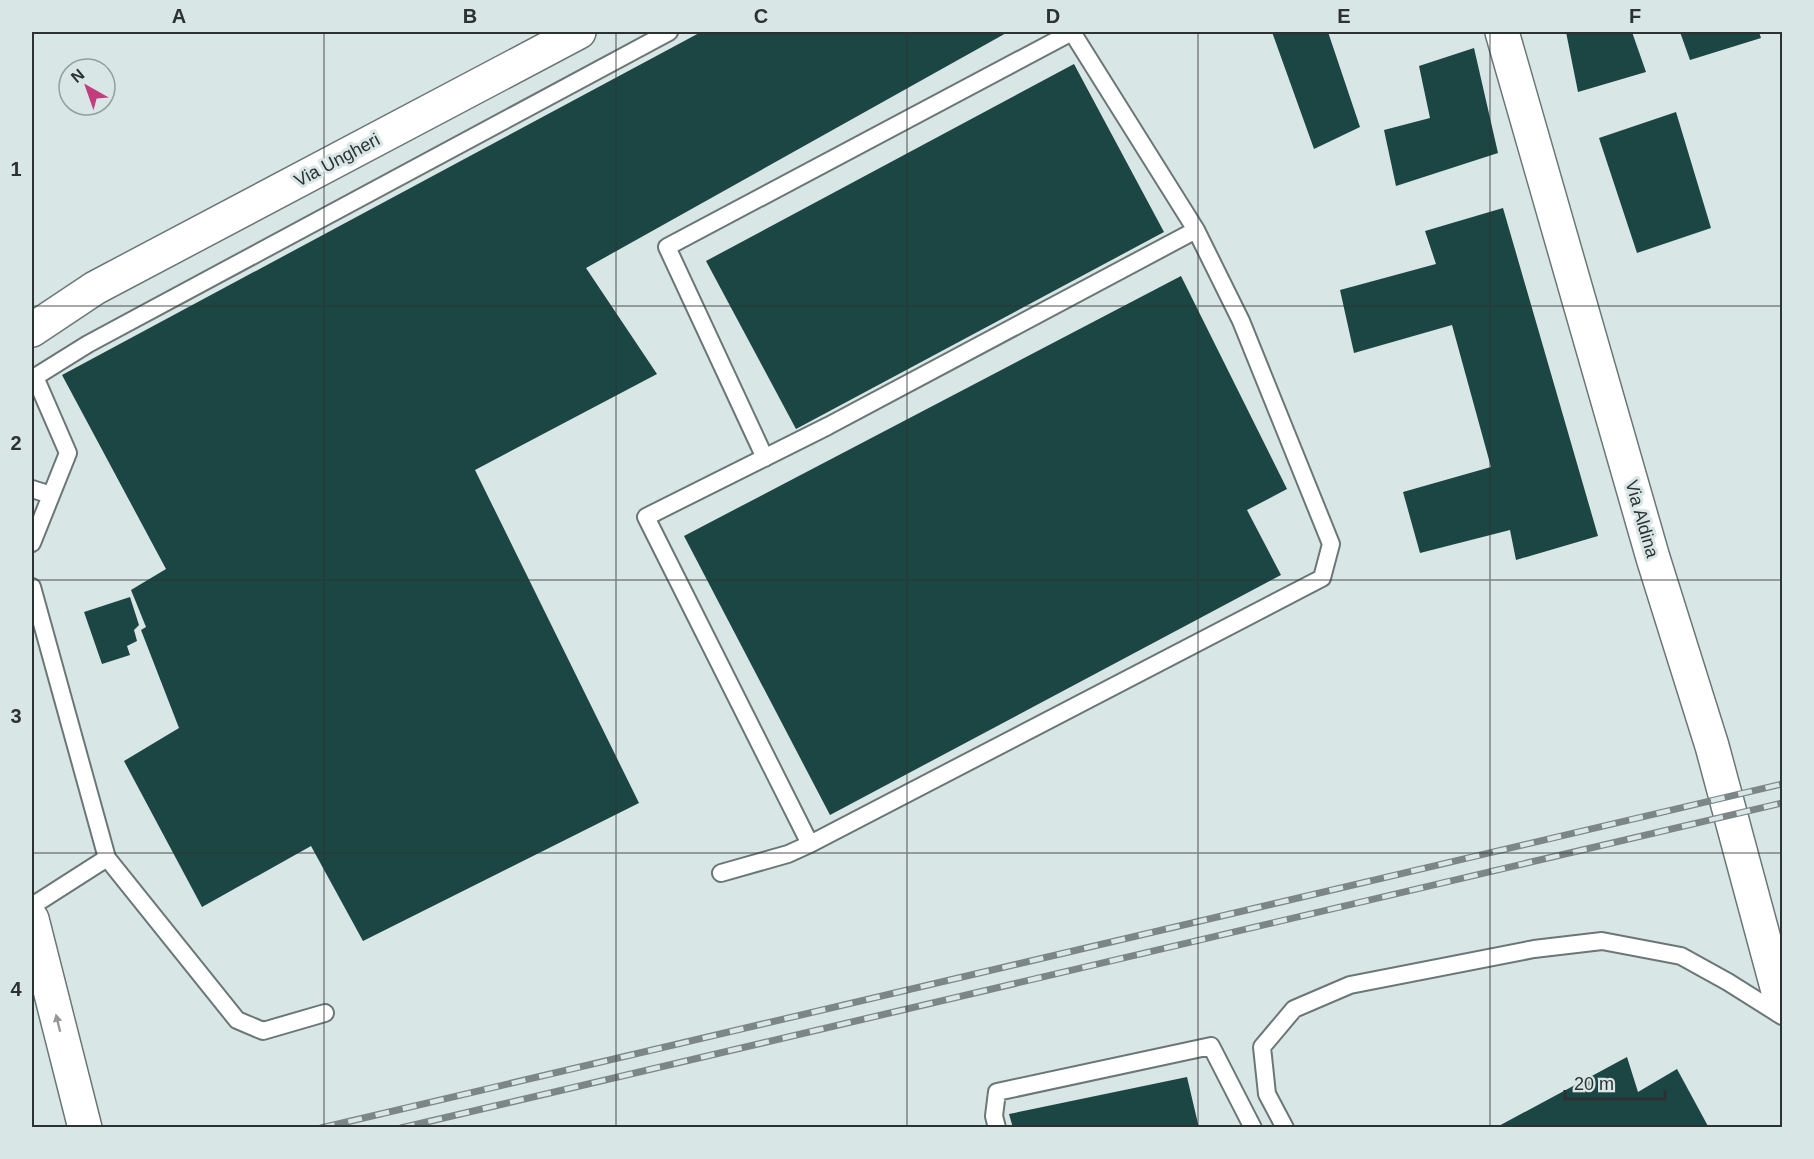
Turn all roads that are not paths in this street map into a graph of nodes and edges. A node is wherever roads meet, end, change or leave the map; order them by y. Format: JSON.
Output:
{"nodes":[{"id":1,"x":579,"y":32,"type":"edge"},
{"id":2,"x":669,"y":32,"type":"edge"},
{"id":3,"x":1072,"y":32,"type":"edge"},
{"id":4,"x":1502,"y":32,"type":"edge"},
{"id":5,"x":1196,"y":230,"type":"junction"},
{"id":6,"x":95,"y":288,"type":"junction"},
{"id":7,"x":32,"y":312,"type":"edge"},
{"id":8,"x":32,"y":330,"type":"edge"},
{"id":9,"x":765,"y":458,"type":"junction"},
{"id":10,"x":32,"y":489,"type":"edge"},
{"id":11,"x":51,"y":495,"type":"junction"},
{"id":12,"x":32,"y":543,"type":"edge"},
{"id":13,"x":32,"y":587,"type":"edge"},
{"id":14,"x":810,"y":844,"type":"junction"},
{"id":15,"x":107,"y":858,"type":"junction"},
{"id":16,"x":721,"y":873,"type":"dead end"},
{"id":17,"x":32,"y":906,"type":"edge"},
{"id":18,"x":32,"y":920,"type":"edge"},
{"id":19,"x":1782,"y":1006,"type":"edge"},
{"id":20,"x":325,"y":1013,"type":"dead end"},
{"id":21,"x":1782,"y":1017,"type":"edge"},
{"id":22,"x":85,"y":1128,"type":"edge"},
{"id":23,"x":997,"y":1128,"type":"edge"},
{"id":24,"x":1253,"y":1128,"type":"edge"},
{"id":25,"x":1285,"y":1128,"type":"edge"}],
"edges":[{"from":1,"to":6,"type":"street","name":"Via Ungheri"},
{"from":2,"to":11,"type":"lane"},
{"from":3,"to":5,"type":"lane"},
{"from":3,"to":9,"type":"lane"},
{"from":4,"to":19,"type":"street","name":"Via Aldina"},
{"from":5,"to":9,"type":"lane"},
{"from":5,"to":14,"type":"lane"},
{"from":6,"to":7,"type":"street","name":"Via Ungheri"},
{"from":6,"to":8,"type":"street","name":"Via Ungheri"},
{"from":9,"to":14,"type":"lane"},
{"from":10,"to":11,"type":"lane"},
{"from":11,"to":12,"type":"lane"},
{"from":13,"to":15,"type":"lane"},
{"from":14,"to":16,"type":"lane"},
{"from":15,"to":17,"type":"lane"},
{"from":15,"to":20,"type":"lane"},
{"from":22,"to":18,"type":"street","one_way":true},
{"from":21,"to":25,"type":"lane"},
{"from":23,"to":24,"type":"lane"}]}
